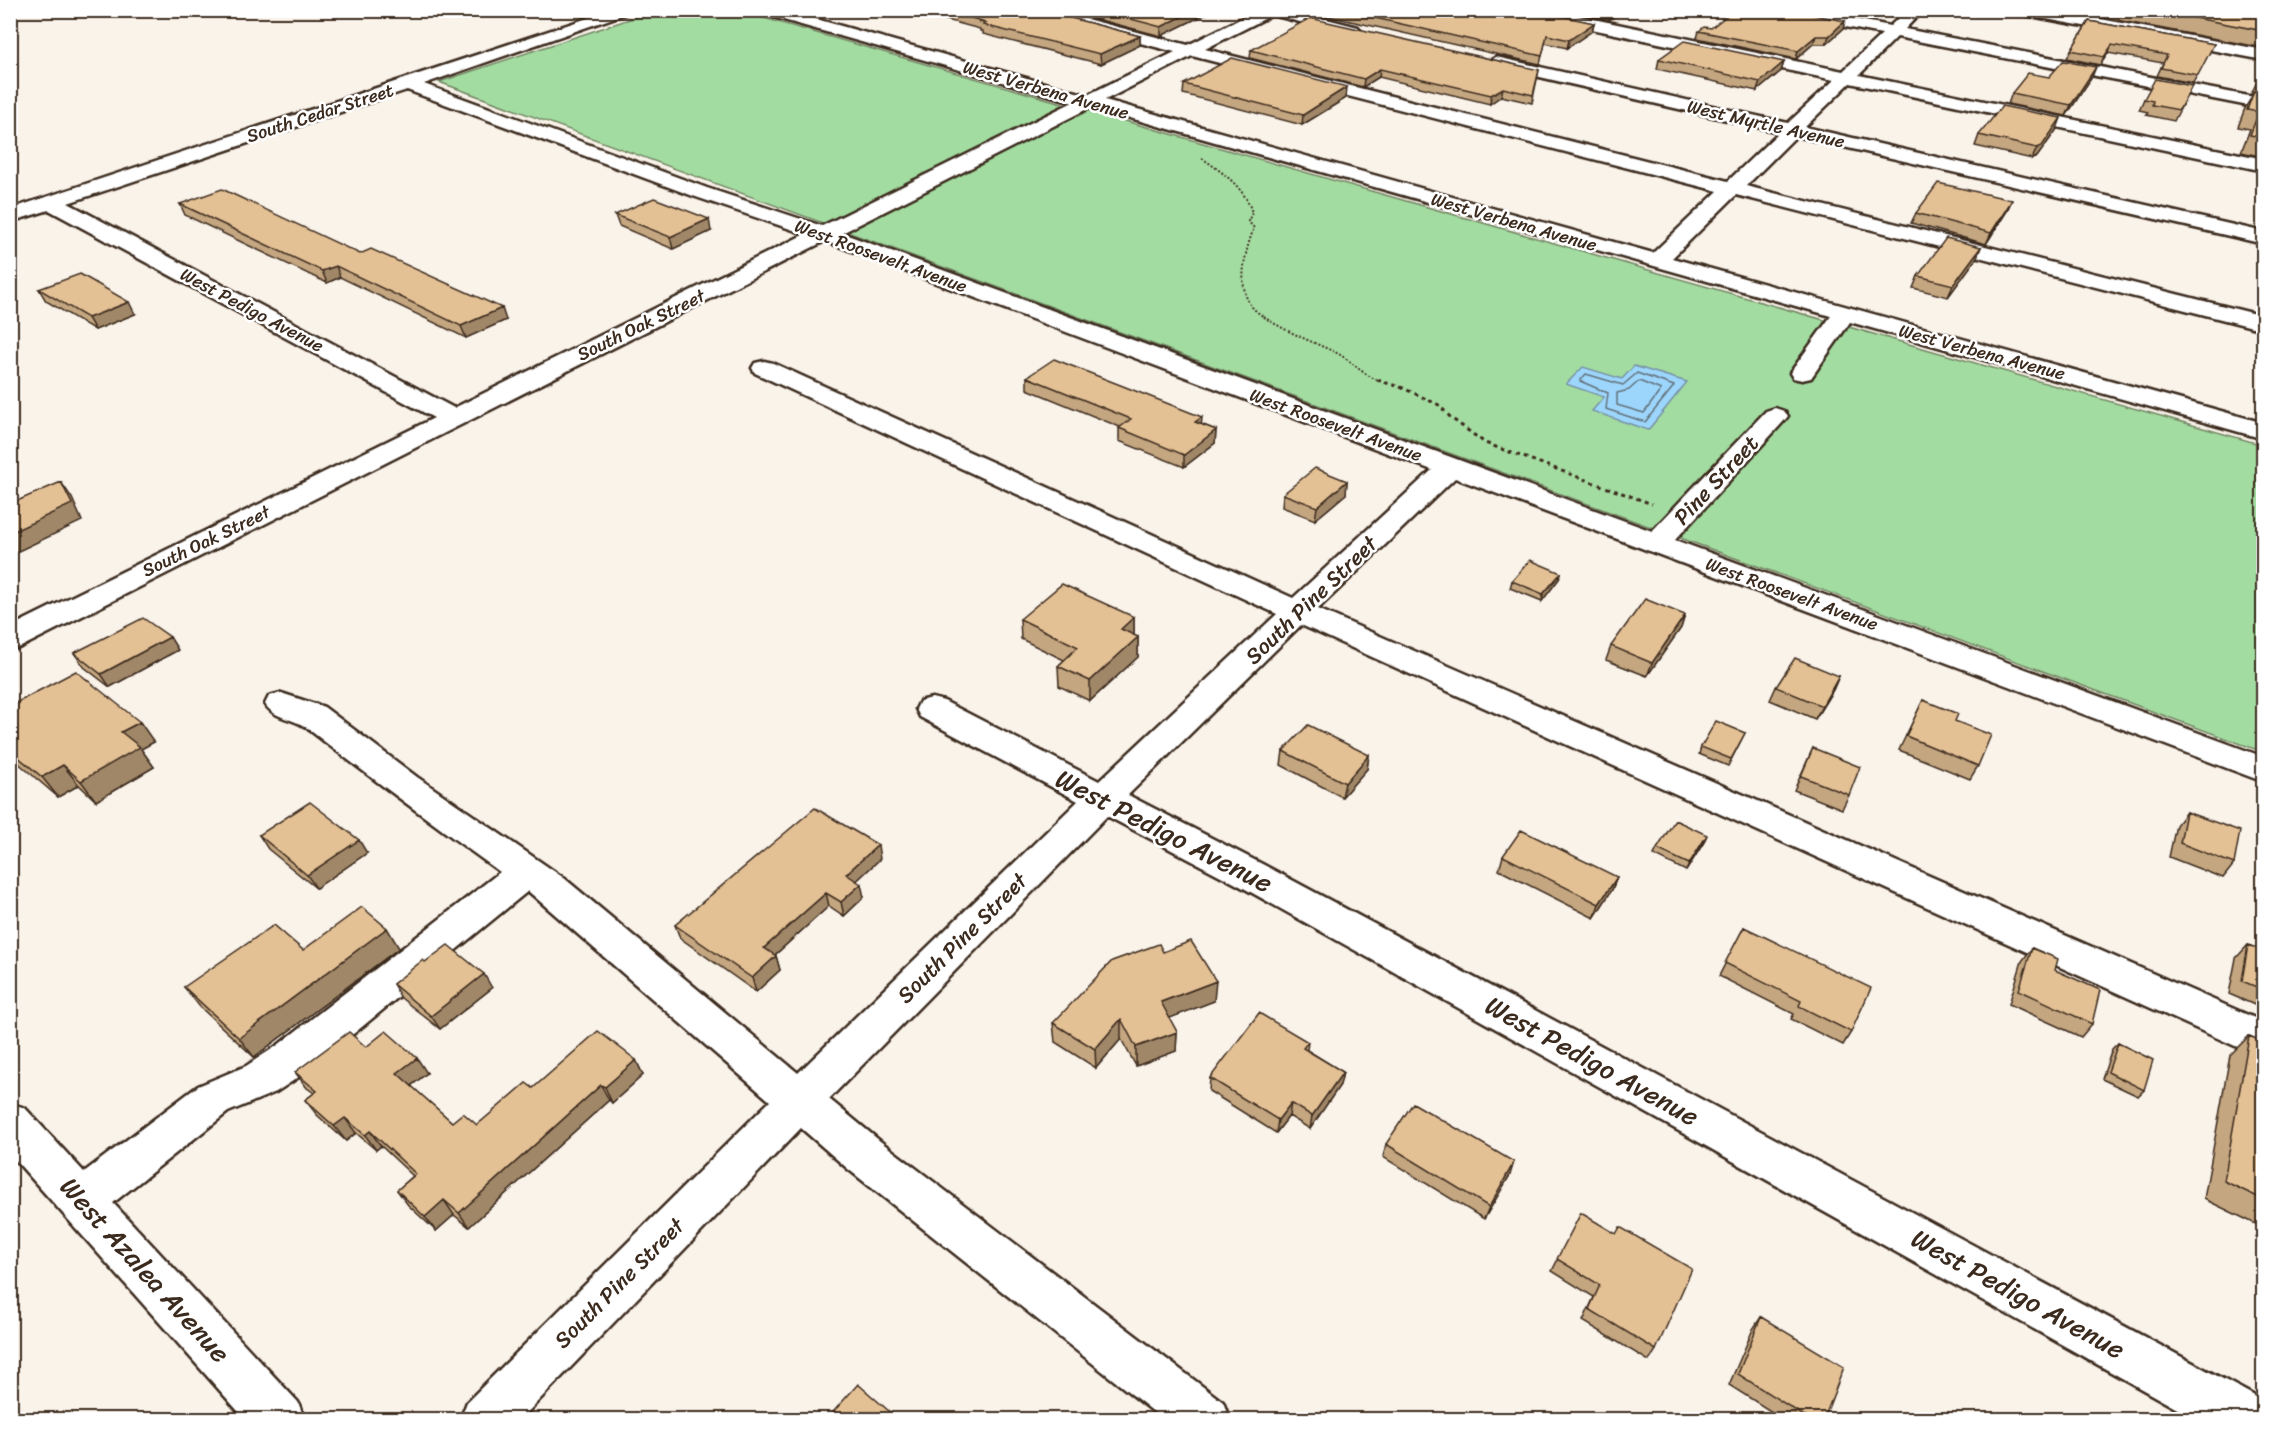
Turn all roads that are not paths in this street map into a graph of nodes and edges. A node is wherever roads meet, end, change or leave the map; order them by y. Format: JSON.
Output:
{"nodes":[{"id":1,"x":630,"y":10,"type":"edge"},
{"id":2,"x":765,"y":10,"type":"edge"},
{"id":3,"x":1030,"y":10,"type":"edge"},
{"id":4,"x":1525,"y":10,"type":"edge"},
{"id":5,"x":1783,"y":10,"type":"edge"},
{"id":6,"x":1916,"y":10,"type":"edge"},
{"id":7,"x":2025,"y":10,"type":"edge"},
{"id":8,"x":1270,"y":11,"type":"edge"},
{"id":9,"x":1893,"y":32,"type":"junction"},
{"id":10,"x":1375,"y":35,"type":"edge"},
{"id":11,"x":1191,"y":50,"type":"junction"},
{"id":12,"x":2264,"y":55,"type":"edge"},
{"id":13,"x":1479,"y":59,"type":"edge"},
{"id":14,"x":1846,"y":78,"type":"junction"},
{"id":15,"x":407,"y":84,"type":"junction"},
{"id":16,"x":1088,"y":102,"type":"junction"},
{"id":17,"x":2264,"y":104,"type":"edge"},
{"id":18,"x":1792,"y":130,"type":"junction"},
{"id":19,"x":2264,"y":165,"type":"edge"},
{"id":20,"x":1733,"y":187,"type":"junction"},
{"id":21,"x":50,"y":202,"type":"junction"},
{"id":22,"x":10,"y":216,"type":"edge"},
{"id":23,"x":825,"y":234,"type":"junction"},
{"id":24,"x":2264,"y":238,"type":"edge"},
{"id":25,"x":1656,"y":262,"type":"junction"},
{"id":26,"x":1844,"y":314,"type":"junction"},
{"id":27,"x":2264,"y":324,"type":"edge"},
{"id":28,"x":764,"y":368,"type":"dead end"},
{"id":29,"x":1802,"y":373,"type":"dead end"},
{"id":30,"x":1775,"y":416,"type":"dead end"},
{"id":31,"x":454,"y":418,"type":"junction"},
{"id":32,"x":2264,"y":431,"type":"edge"},
{"id":33,"x":1450,"y":468,"type":"junction"},
{"id":34,"x":1656,"y":544,"type":"junction"},
{"id":35,"x":1299,"y":612,"type":"junction"},
{"id":36,"x":10,"y":640,"type":"edge"},
{"id":37,"x":281,"y":704,"type":"dead end"},
{"id":38,"x":932,"y":709,"type":"dead end"},
{"id":39,"x":2264,"y":770,"type":"edge"},
{"id":40,"x":1101,"y":799,"type":"junction"},
{"id":41,"x":527,"y":871,"type":"junction"},
{"id":42,"x":2264,"y":1041,"type":"edge"},
{"id":43,"x":798,"y":1101,"type":"junction"},
{"id":44,"x":10,"y":1122,"type":"edge"},
{"id":45,"x":82,"y":1200,"type":"junction"},
{"id":46,"x":280,"y":1419,"type":"edge"},
{"id":47,"x":484,"y":1419,"type":"edge"},
{"id":48,"x":1205,"y":1419,"type":"edge"},
{"id":49,"x":2248,"y":1419,"type":"edge"}],
"edges":[{"from":1,"to":15,"type":"street","name":"South Cedar Street"},
{"from":2,"to":16,"type":"street","name":"West Verbena Avenue"},
{"from":3,"to":11,"type":"street"},
{"from":4,"to":14,"type":"street"},
{"from":5,"to":9,"type":"street"},
{"from":6,"to":9,"type":"street"},
{"from":7,"to":12,"type":"street"},
{"from":8,"to":10,"type":"street"},
{"from":8,"to":11,"type":"street","name":"South Oak Street"},
{"from":9,"to":14,"type":"street"},
{"from":9,"to":17,"type":"street"},
{"from":11,"to":16,"type":"street","name":"South Oak Street"},
{"from":11,"to":20,"type":"street"},
{"from":13,"to":18,"type":"street","name":"West Myrtle Avenue"},
{"from":14,"to":18,"type":"street"},
{"from":14,"to":19,"type":"street"},
{"from":15,"to":21,"type":"street","name":"South Cedar Street"},
{"from":15,"to":23,"type":"street","name":"West Roosevelt Avenue"},
{"from":16,"to":23,"type":"street","name":"South Oak Street"},
{"from":16,"to":25,"type":"street","name":"West Verbena Avenue"},
{"from":18,"to":20,"type":"street"},
{"from":18,"to":24,"type":"street","name":"West Myrtle Avenue"},
{"from":20,"to":25,"type":"street"},
{"from":20,"to":27,"type":"street"},
{"from":21,"to":22,"type":"street","name":"South Cedar Street"},
{"from":21,"to":31,"type":"street","name":"West Pedigo Avenue"},
{"from":23,"to":31,"type":"street","name":"South Oak Street"},
{"from":23,"to":33,"type":"street","name":"West Roosevelt Avenue"},
{"from":25,"to":26,"type":"street","name":"West Verbena Avenue"},
{"from":26,"to":29,"type":"street"},
{"from":26,"to":32,"type":"street","name":"West Verbena Avenue"},
{"from":28,"to":35,"type":"street"},
{"from":30,"to":34,"type":"street","name":"Pine Street"},
{"from":31,"to":36,"type":"street","name":"South Oak Street"},
{"from":33,"to":34,"type":"street","name":"West Roosevelt Avenue"},
{"from":33,"to":35,"type":"street","name":"South Pine Street"},
{"from":34,"to":39,"type":"street","name":"West Roosevelt Avenue"},
{"from":35,"to":40,"type":"street","name":"South Pine Street"},
{"from":35,"to":42,"type":"street"},
{"from":37,"to":41,"type":"street"},
{"from":38,"to":40,"type":"street","name":"West Pedigo Avenue"},
{"from":40,"to":43,"type":"street","name":"South Pine Street"},
{"from":40,"to":49,"type":"street","name":"West Pedigo Avenue"},
{"from":41,"to":43,"type":"street"},
{"from":41,"to":45,"type":"street"},
{"from":43,"to":47,"type":"street","name":"South Pine Street"},
{"from":43,"to":48,"type":"street"},
{"from":44,"to":45,"type":"street","name":"West Azalea Avenue"},
{"from":45,"to":46,"type":"street","name":"West Azalea Avenue"}]}
